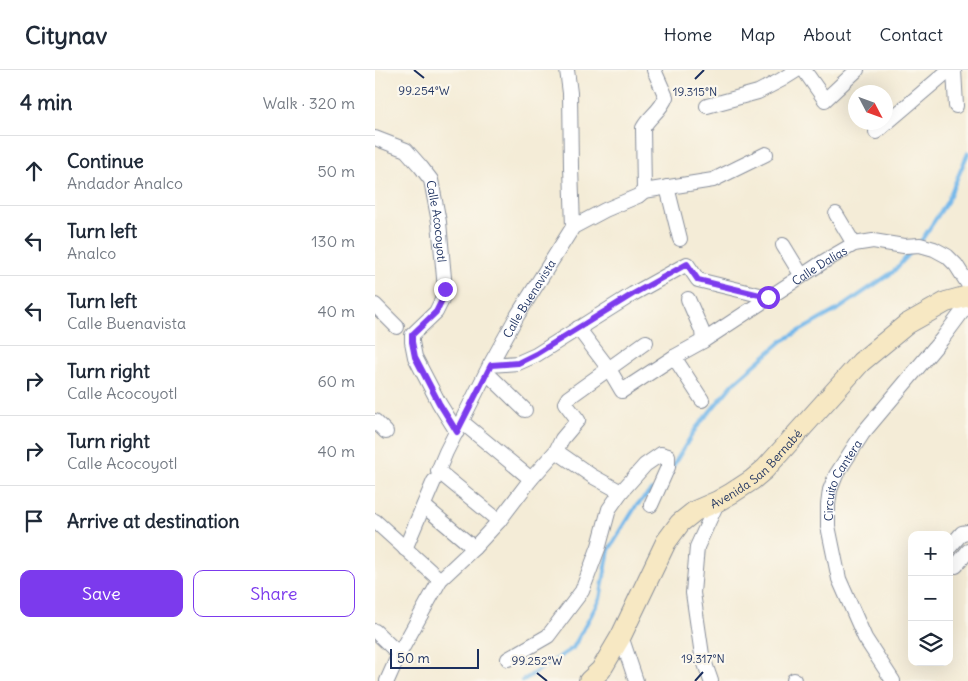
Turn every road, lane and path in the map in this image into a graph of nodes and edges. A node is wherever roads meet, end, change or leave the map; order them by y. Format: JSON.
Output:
{"nodes":[{"id":1,"x":567,"y":70,"type":"edge"},
{"id":2,"x":654,"y":70,"type":"edge"},
{"id":3,"x":797,"y":70,"type":"edge"},
{"id":4,"x":804,"y":70,"type":"edge"},
{"id":5,"x":857,"y":70,"type":"edge"},
{"id":6,"x":949,"y":70,"type":"edge"},
{"id":7,"x":954,"y":70,"type":"edge"},
{"id":8,"x":707,"y":106,"type":"dead end"},
{"id":9,"x":956,"y":106,"type":"dead end"},
{"id":10,"x":875,"y":132,"type":"dead end"},
{"id":11,"x":375,"y":138,"type":"edge"},
{"id":12,"x":766,"y":154,"type":"dead end"},
{"id":13,"x":667,"y":187,"type":"junction"},
{"id":14,"x":645,"y":192,"type":"junction"},
{"id":15,"x":836,"y":214,"type":"dead end"},
{"id":16,"x":573,"y":227,"type":"junction"},
{"id":17,"x":680,"y":239,"type":"dead end"},
{"id":18,"x":854,"y":244,"type":"junction"},
{"id":19,"x":783,"y":245,"type":"dead end"},
{"id":20,"x":803,"y":276,"type":"junction"},
{"id":21,"x":968,"y":284,"type":"edge"},
{"id":22,"x":968,"y":296,"type":"edge"},
{"id":23,"x":768,"y":297,"type":"junction"},
{"id":24,"x":687,"y":299,"type":"dead end"},
{"id":25,"x":968,"y":304,"type":"edge"},
{"id":26,"x":375,"y":305,"type":"edge"},
{"id":27,"x":397,"y":327,"type":"dead end"},
{"id":28,"x":578,"y":328,"type":"junction"},
{"id":29,"x":703,"y":341,"type":"junction"},
{"id":30,"x":646,"y":342,"type":"dead end"},
{"id":31,"x":674,"y":357,"type":"junction"},
{"id":32,"x":489,"y":369,"type":"junction"},
{"id":33,"x":609,"y":369,"type":"junction"},
{"id":34,"x":702,"y":400,"type":"dead end"},
{"id":35,"x":525,"y":410,"type":"dead end"},
{"id":36,"x":375,"y":421,"type":"edge"},
{"id":37,"x":460,"y":427,"type":"junction"},
{"id":38,"x":386,"y":432,"type":"dead end"},
{"id":39,"x":555,"y":451,"type":"junction"},
{"id":40,"x":436,"y":476,"type":"junction"},
{"id":41,"x":531,"y":479,"type":"junction"},
{"id":42,"x":621,"y":492,"type":"junction"},
{"id":43,"x":718,"y":501,"type":"junction"},
{"id":44,"x":653,"y":502,"type":"dead end"},
{"id":45,"x":424,"y":506,"type":"junction"},
{"id":46,"x":375,"y":521,"type":"edge"},
{"id":47,"x":499,"y":521,"type":"junction"},
{"id":48,"x":968,"y":532,"type":"edge"},
{"id":49,"x":953,"y":543,"type":"edge"},
{"id":50,"x":474,"y":548,"type":"junction"},
{"id":51,"x":405,"y":549,"type":"junction"},
{"id":52,"x":968,"y":551,"type":"edge"},
{"id":53,"x":956,"y":566,"type":"dead end"},
{"id":54,"x":440,"y":580,"type":"junction"},
{"id":55,"x":375,"y":631,"type":"edge"},
{"id":56,"x":621,"y":636,"type":"junction"},
{"id":57,"x":399,"y":654,"type":"junction"},
{"id":58,"x":509,"y":659,"type":"dead end"},
{"id":59,"x":598,"y":677,"type":"edge"},
{"id":60,"x":387,"y":681,"type":"edge"},
{"id":61,"x":635,"y":681,"type":"edge"},
{"id":62,"x":711,"y":681,"type":"edge"},
{"id":63,"x":893,"y":681,"type":"edge"}],
"edges":[{"from":1,"to":16,"type":"street"},
{"from":2,"to":14,"type":"street"},
{"from":3,"to":8,"type":"street"},
{"from":4,"to":5,"type":"street"},
{"from":6,"to":10,"type":"street"},
{"from":7,"to":9,"type":"street"},
{"from":11,"to":37,"type":"street","name":"Calle Acocoyotl"},
{"from":12,"to":13,"type":"street","name":"Calle Buenavista"},
{"from":13,"to":14,"type":"street","name":"Calle Buenavista"},
{"from":13,"to":17,"type":"street"},
{"from":14,"to":16,"type":"street","name":"Calle Buenavista"},
{"from":15,"to":18,"type":"street"},
{"from":16,"to":32,"type":"street","name":"Calle Buenavista"},
{"from":18,"to":20,"type":"street","name":"Calle Dalias"},
{"from":18,"to":21,"type":"street","name":"Calle Dalias"},
{"from":19,"to":20,"type":"street"},
{"from":20,"to":23,"type":"street","name":"Calle Dalias"},
{"from":22,"to":43,"type":"main road","name":"Avenida San Bernabé"},
{"from":23,"to":28,"type":"street"},
{"from":23,"to":29,"type":"street","name":"Calle Dalias"},
{"from":24,"to":29,"type":"street"},
{"from":25,"to":63,"type":"street","name":"Circuito Cantera"},
{"from":26,"to":27,"type":"street"},
{"from":28,"to":32,"type":"street"},
{"from":28,"to":33,"type":"street"},
{"from":29,"to":31,"type":"street","name":"Calle Dalias"},
{"from":30,"to":33,"type":"street"},
{"from":31,"to":33,"type":"street","name":"Calle Dalias"},
{"from":31,"to":34,"type":"street"},
{"from":32,"to":35,"type":"street"},
{"from":32,"to":37,"type":"street","name":"Calle Buenavista"},
{"from":33,"to":39,"type":"street"},
{"from":36,"to":38,"type":"street"},
{"from":37,"to":40,"type":"street","name":"Calle Buenavista"},
{"from":37,"to":41,"type":"street","name":"Calle Acocoyotl"},
{"from":39,"to":41,"type":"street"},
{"from":39,"to":42,"type":"street"},
{"from":40,"to":45,"type":"street","name":"Calle Buenavista"},
{"from":40,"to":47,"type":"street"},
{"from":41,"to":47,"type":"street"},
{"from":42,"to":44,"type":"street"},
{"from":42,"to":58,"type":"street"},
{"from":43,"to":56,"type":"main road","name":"Avenida San Bernabé"},
{"from":43,"to":62,"type":"street"},
{"from":45,"to":50,"type":"street"},
{"from":45,"to":51,"type":"street","name":"Calle Buenavista"},
{"from":46,"to":51,"type":"street"},
{"from":47,"to":50,"type":"street"},
{"from":48,"to":49,"type":"street"},
{"from":50,"to":54,"type":"street"},
{"from":51,"to":54,"type":"street"},
{"from":52,"to":53,"type":"street"},
{"from":54,"to":57,"type":"street"},
{"from":55,"to":57,"type":"street"},
{"from":56,"to":59,"type":"main road","name":"Avenida San Bernabé"},
{"from":56,"to":61,"type":"street"},
{"from":57,"to":60,"type":"street"}]}
